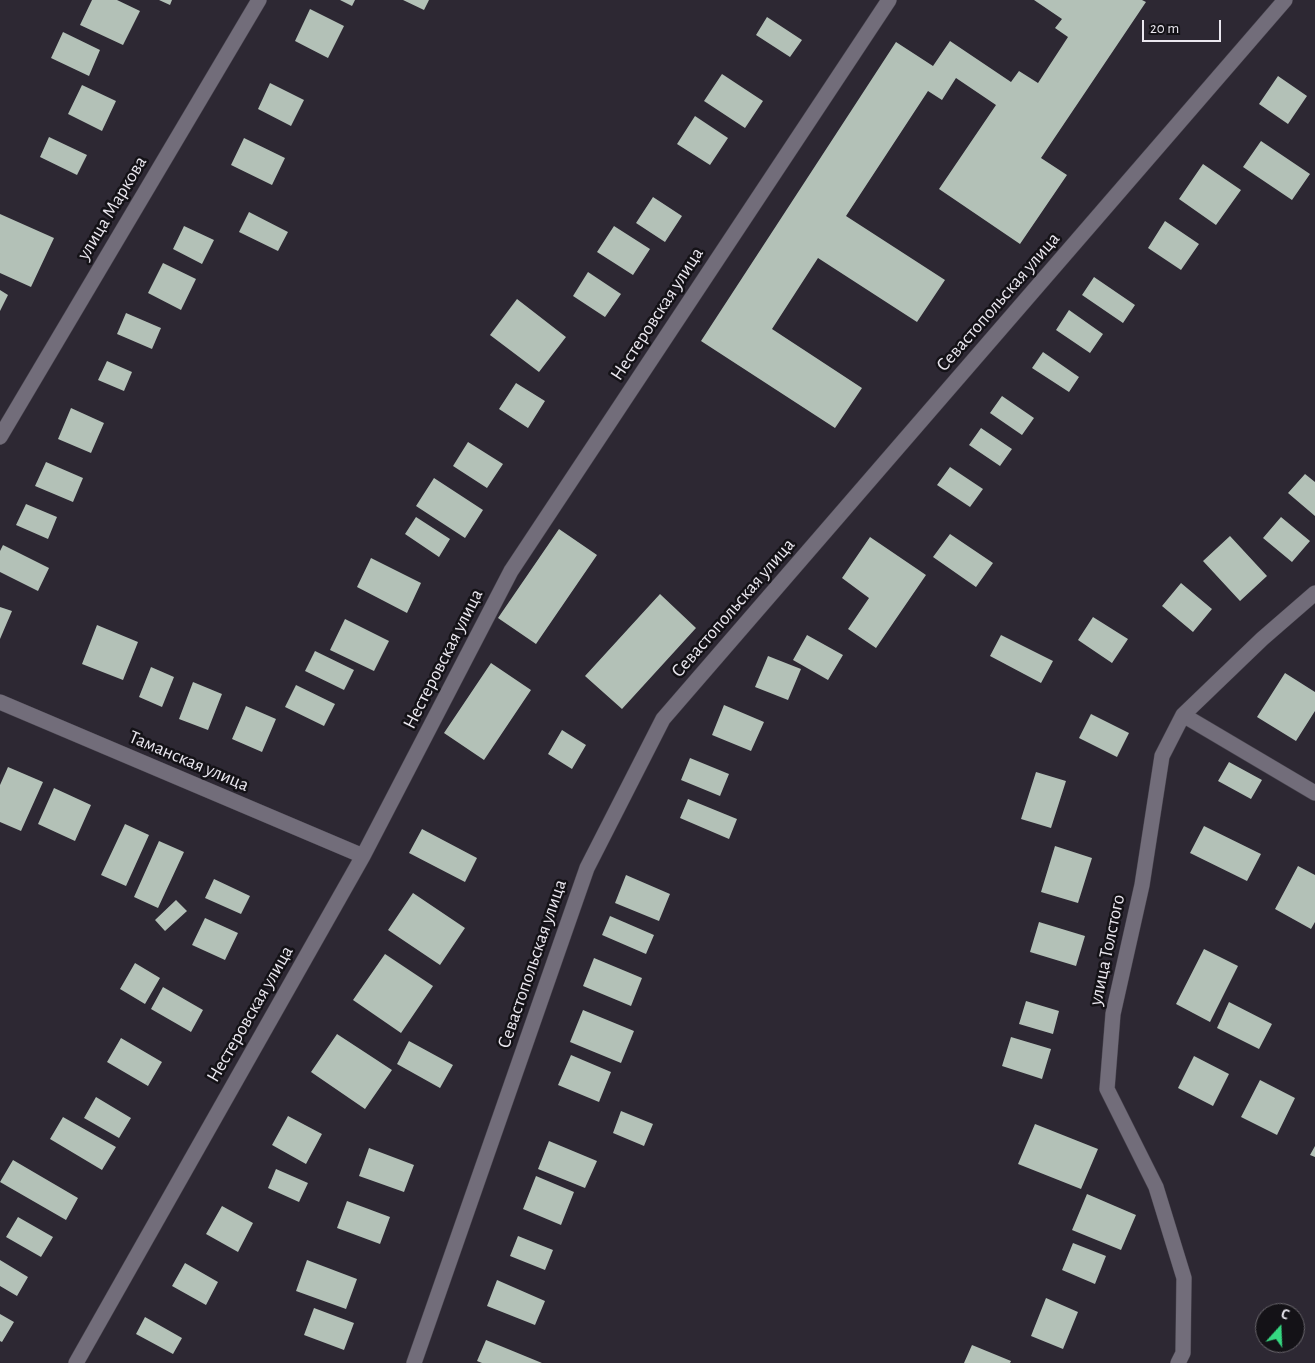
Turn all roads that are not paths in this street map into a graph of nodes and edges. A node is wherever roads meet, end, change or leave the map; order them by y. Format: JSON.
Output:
{"nodes":[{"id":1,"x":259,"y":0,"type":"edge"},
{"id":2,"x":889,"y":0,"type":"edge"},
{"id":3,"x":1285,"y":0,"type":"edge"},
{"id":4,"x":0,"y":437,"type":"edge"},
{"id":5,"x":1315,"y":593,"type":"edge"},
{"id":6,"x":0,"y":702,"type":"edge"},
{"id":7,"x":1183,"y":715,"type":"junction"},
{"id":8,"x":1315,"y":793,"type":"edge"},
{"id":9,"x":363,"y":856,"type":"junction"},
{"id":10,"x":76,"y":1363,"type":"edge"},
{"id":11,"x":414,"y":1363,"type":"edge"},
{"id":12,"x":1178,"y":1363,"type":"edge"}],
"edges":[{"from":1,"to":4,"type":"street","name":"улица Маркова"},
{"from":2,"to":9,"type":"street","name":"Нестеровская улица"},
{"from":3,"to":11,"type":"street","name":"Севастопольская улица"},
{"from":5,"to":7,"type":"street","name":"улица Толстого"},
{"from":6,"to":9,"type":"street","name":"Таманская улица"},
{"from":7,"to":8,"type":"street"},
{"from":7,"to":12,"type":"street","name":"улица Толстого"},
{"from":9,"to":10,"type":"street","name":"Нестеровская улица"}]}
